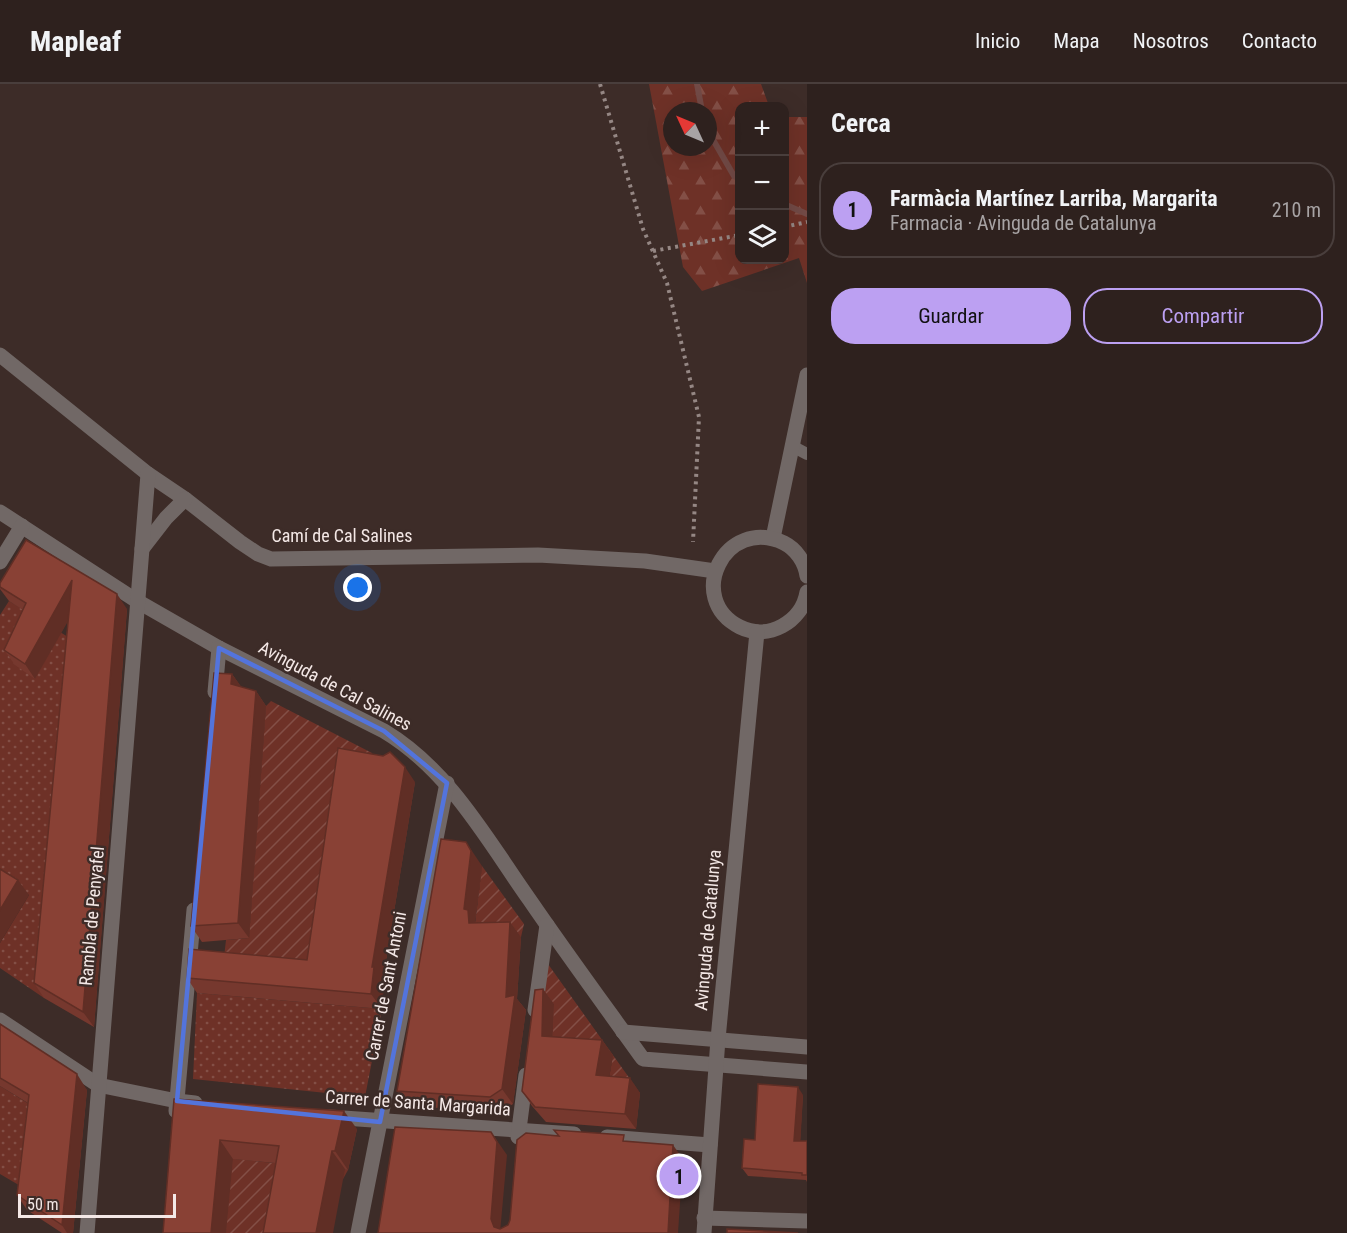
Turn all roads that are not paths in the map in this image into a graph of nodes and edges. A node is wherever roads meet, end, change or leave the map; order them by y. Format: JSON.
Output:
{"nodes":[{"id":1,"x":0,"y":354,"type":"edge"},
{"id":2,"x":807,"y":375,"type":"edge"},
{"id":3,"x":792,"y":446,"type":"junction"},
{"id":4,"x":807,"y":454,"type":"edge"},
{"id":5,"x":148,"y":474,"type":"junction"},
{"id":6,"x":186,"y":499,"type":"junction"},
{"id":7,"x":0,"y":512,"type":"edge"},
{"id":8,"x":22,"y":526,"type":"junction"},
{"id":9,"x":773,"y":538,"type":"junction"},
{"id":10,"x":142,"y":549,"type":"junction"},
{"id":11,"x":0,"y":562,"type":"edge"},
{"id":12,"x":715,"y":571,"type":"junction"},
{"id":13,"x":807,"y":576,"type":"edge"},
{"id":14,"x":807,"y":592,"type":"edge"},
{"id":15,"x":137,"y":601,"type":"junction"},
{"id":16,"x":756,"y":632,"type":"junction"},
{"id":17,"x":219,"y":648,"type":"junction"},
{"id":18,"x":213,"y":707,"type":"edge"},
{"id":19,"x":447,"y":783,"type":"junction"},
{"id":20,"x":196,"y":898,"type":"edge"},
{"id":21,"x":547,"y":925,"type":"junction"},
{"id":22,"x":0,"y":1020,"type":"edge"},
{"id":23,"x":533,"y":1028,"type":"edge"},
{"id":24,"x":623,"y":1032,"type":"junction"},
{"id":25,"x":718,"y":1039,"type":"junction"},
{"id":26,"x":807,"y":1047,"type":"edge"},
{"id":27,"x":528,"y":1062,"type":"edge"},
{"id":28,"x":716,"y":1065,"type":"junction"},
{"id":29,"x":807,"y":1072,"type":"edge"},
{"id":30,"x":99,"y":1085,"type":"junction"},
{"id":31,"x":177,"y":1101,"type":"junction"},
{"id":32,"x":213,"y":1105,"type":"edge"},
{"id":33,"x":320,"y":1116,"type":"edge"},
{"id":34,"x":380,"y":1122,"type":"junction"},
{"id":35,"x":175,"y":1123,"type":"edge"},
{"id":36,"x":519,"y":1130,"type":"junction"},
{"id":37,"x":710,"y":1145,"type":"junction"},
{"id":38,"x":517,"y":1153,"type":"edge"},
{"id":39,"x":807,"y":1221,"type":"edge"},
{"id":40,"x":704,"y":1225,"type":"edge"},
{"id":41,"x":87,"y":1233,"type":"edge"},
{"id":42,"x":358,"y":1233,"type":"edge"}],
"edges":[{"from":1,"to":5,"type":"street","name":"Camí de Cal Salines"},
{"from":2,"to":3,"type":"street"},
{"from":3,"to":4,"type":"lane"},
{"from":3,"to":9,"type":"street"},
{"from":5,"to":6,"type":"street","name":"Camí de Cal Salines"},
{"from":5,"to":10,"type":"street","name":"Rambla de Penyafel"},
{"from":6,"to":10,"type":"street"},
{"from":6,"to":12,"type":"street","name":"Camí de Cal Salines"},
{"from":7,"to":8,"type":"street","name":"Avinguda de Cal Salines"},
{"from":8,"to":11,"type":"street"},
{"from":8,"to":15,"type":"street","name":"Avinguda de Cal Salines"},
{"from":9,"to":12,"type":"street"},
{"from":9,"to":13,"type":"street"},
{"from":10,"to":15,"type":"street","name":"Rambla de Penyafel"},
{"from":12,"to":16,"type":"street"},
{"from":14,"to":16,"type":"street"},
{"from":15,"to":17,"type":"street","name":"Avinguda de Cal Salines"},
{"from":15,"to":30,"type":"street","name":"Rambla de Penyafel"},
{"from":16,"to":25,"type":"street","name":"Avinguda de Catalunya"},
{"from":17,"to":18,"type":"street"},
{"from":17,"to":19,"type":"street","name":"Avinguda de Cal Salines"},
{"from":19,"to":21,"type":"street","name":"Avinguda de Cal Salines"},
{"from":19,"to":34,"type":"street","name":"Carrer de Sant Antoni"},
{"from":20,"to":31,"type":"street"},
{"from":21,"to":23,"type":"street"},
{"from":21,"to":24,"type":"street","name":"Avinguda de Cal Salines"},
{"from":22,"to":30,"type":"street"},
{"from":24,"to":25,"type":"street"},
{"from":24,"to":28,"type":"street","name":"Avinguda de Cal Salines"},
{"from":25,"to":26,"type":"street"},
{"from":25,"to":28,"type":"street","name":"Avinguda de Catalunya"},
{"from":27,"to":36,"type":"street"},
{"from":28,"to":29,"type":"street","name":"Avinguda de Cal Salines"},
{"from":28,"to":37,"type":"street","name":"Avinguda de Catalunya"},
{"from":30,"to":31,"type":"street"},
{"from":30,"to":41,"type":"street","name":"Rambla de Penyafel"},
{"from":31,"to":32,"type":"street"},
{"from":31,"to":35,"type":"street"},
{"from":33,"to":34,"type":"street","name":"Carrer de Santa Margarida"},
{"from":34,"to":36,"type":"street","name":"Carrer de Santa Margarida"},
{"from":34,"to":42,"type":"street","name":"Carrer de Sant Antoni"},
{"from":36,"to":37,"type":"street","name":"Carrer de Santa Margarida"},
{"from":36,"to":38,"type":"street"},
{"from":37,"to":40,"type":"street","name":"Avinguda de Catalunya"},
{"from":39,"to":40,"type":"street"}]}
